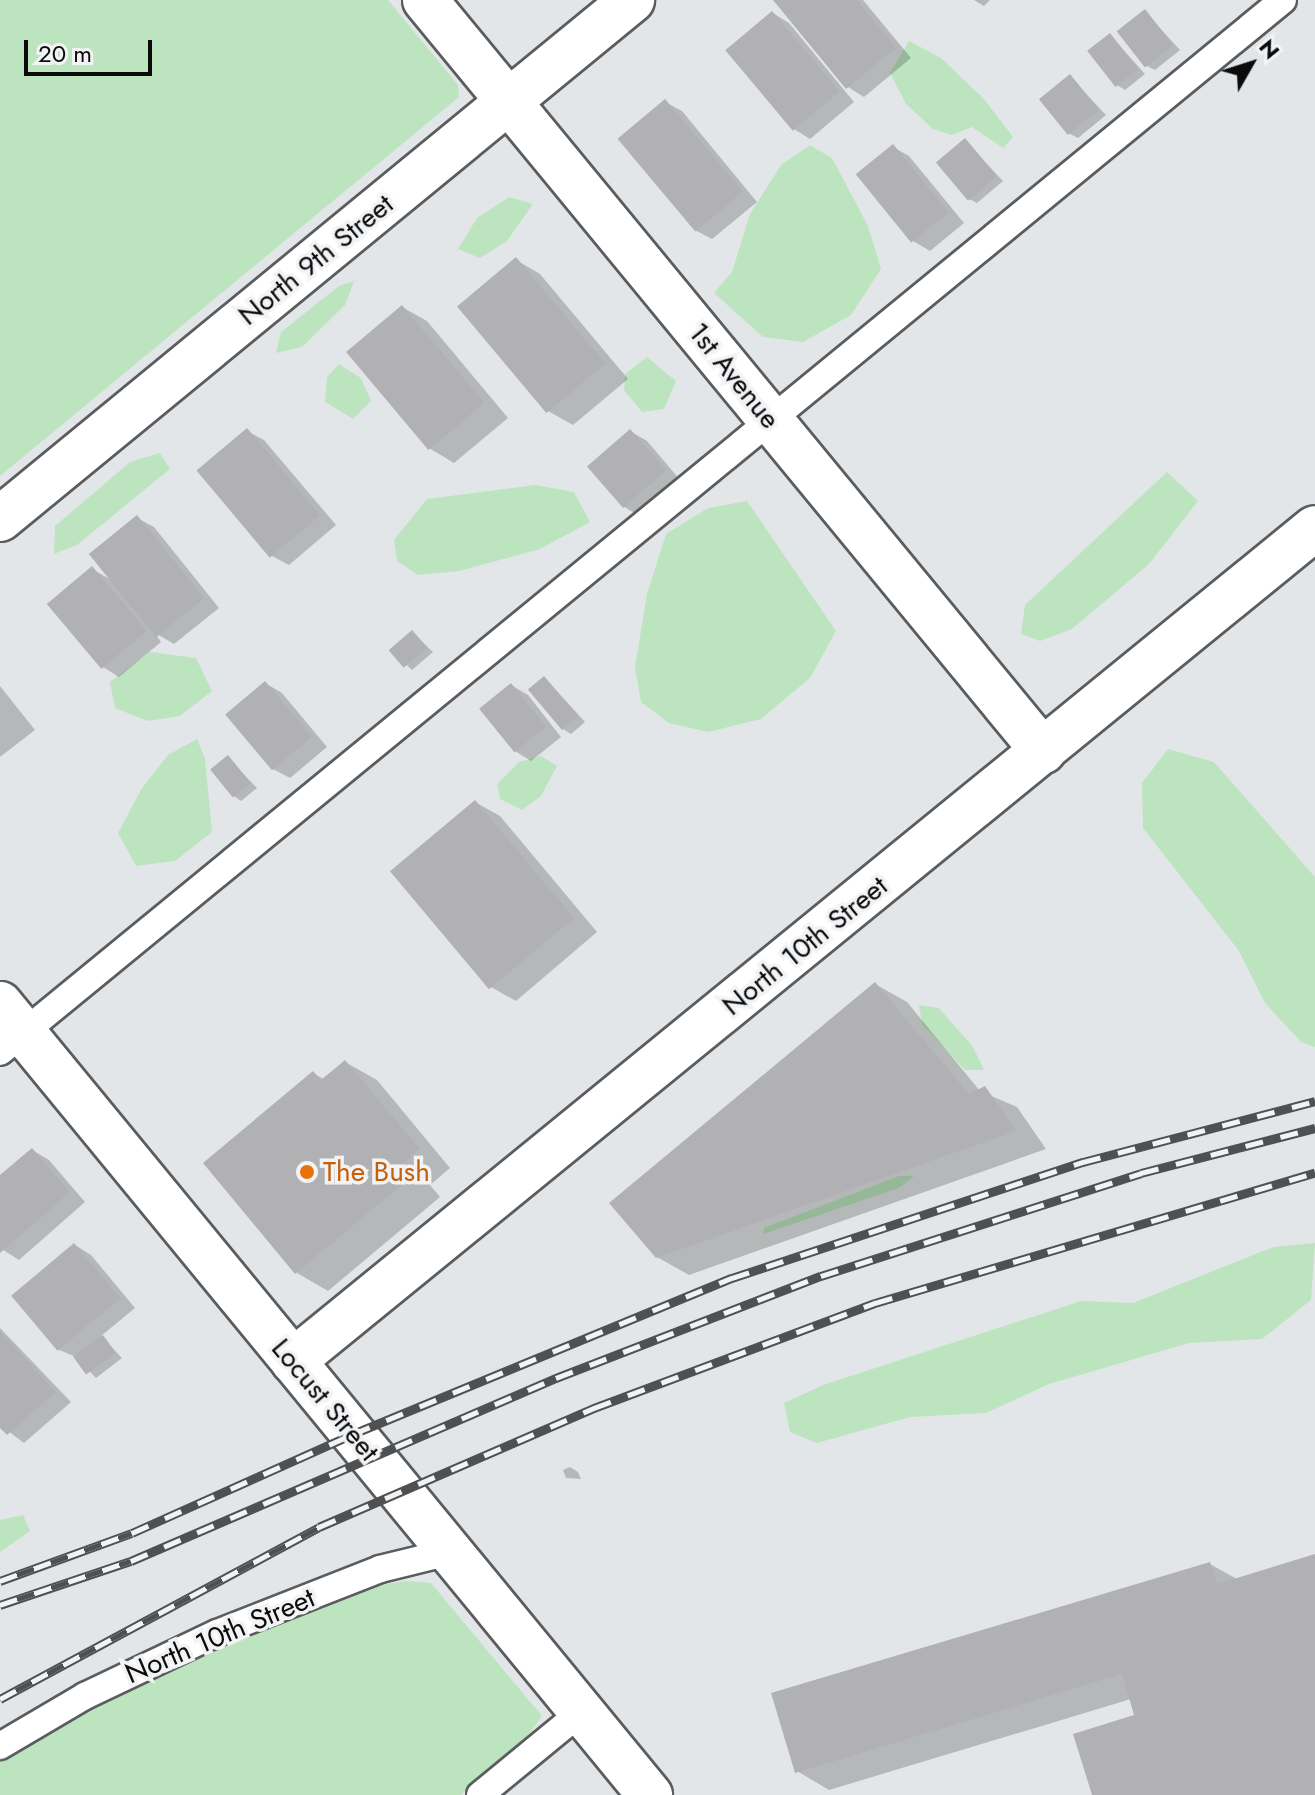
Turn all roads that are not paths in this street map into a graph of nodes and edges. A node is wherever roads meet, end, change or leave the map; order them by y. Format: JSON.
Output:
{"nodes":[{"id":1,"x":425,"y":0,"type":"edge"},
{"id":2,"x":632,"y":0,"type":"edge"},
{"id":3,"x":1283,"y":0,"type":"edge"},
{"id":4,"x":509,"y":101,"type":"junction"},
{"id":5,"x":770,"y":420,"type":"junction"},
{"id":6,"x":0,"y":519,"type":"edge"},
{"id":7,"x":1315,"y":528,"type":"edge"},
{"id":8,"x":1043,"y":751,"type":"junction"},
{"id":9,"x":8,"y":1030,"type":"edge"},
{"id":10,"x":293,"y":1361,"type":"junction"},
{"id":11,"x":450,"y":1552,"type":"junction"},
{"id":12,"x":581,"y":1712,"type":"junction"},
{"id":13,"x":0,"y":1746,"type":"edge"},
{"id":14,"x":480,"y":1795,"type":"edge"},
{"id":15,"x":650,"y":1795,"type":"edge"}],
"edges":[{"from":1,"to":4,"type":"street","name":"1st Avenue"},
{"from":2,"to":4,"type":"street","name":"North 9th Street"},
{"from":3,"to":5,"type":"lane"},
{"from":4,"to":5,"type":"street","name":"1st Avenue"},
{"from":4,"to":6,"type":"street","name":"North 9th Street"},
{"from":5,"to":8,"type":"street","name":"1st Avenue"},
{"from":5,"to":9,"type":"lane"},
{"from":7,"to":8,"type":"street","name":"North 10th Street"},
{"from":8,"to":10,"type":"street","name":"North 10th Street"},
{"from":9,"to":10,"type":"street","name":"Locust Street"},
{"from":10,"to":11,"type":"street","name":"Locust Street"},
{"from":11,"to":12,"type":"street","name":"Locust Street"},
{"from":11,"to":13,"type":"lane","name":"North 10th Street"},
{"from":12,"to":14,"type":"lane"},
{"from":12,"to":15,"type":"street","name":"Locust Street"}]}
